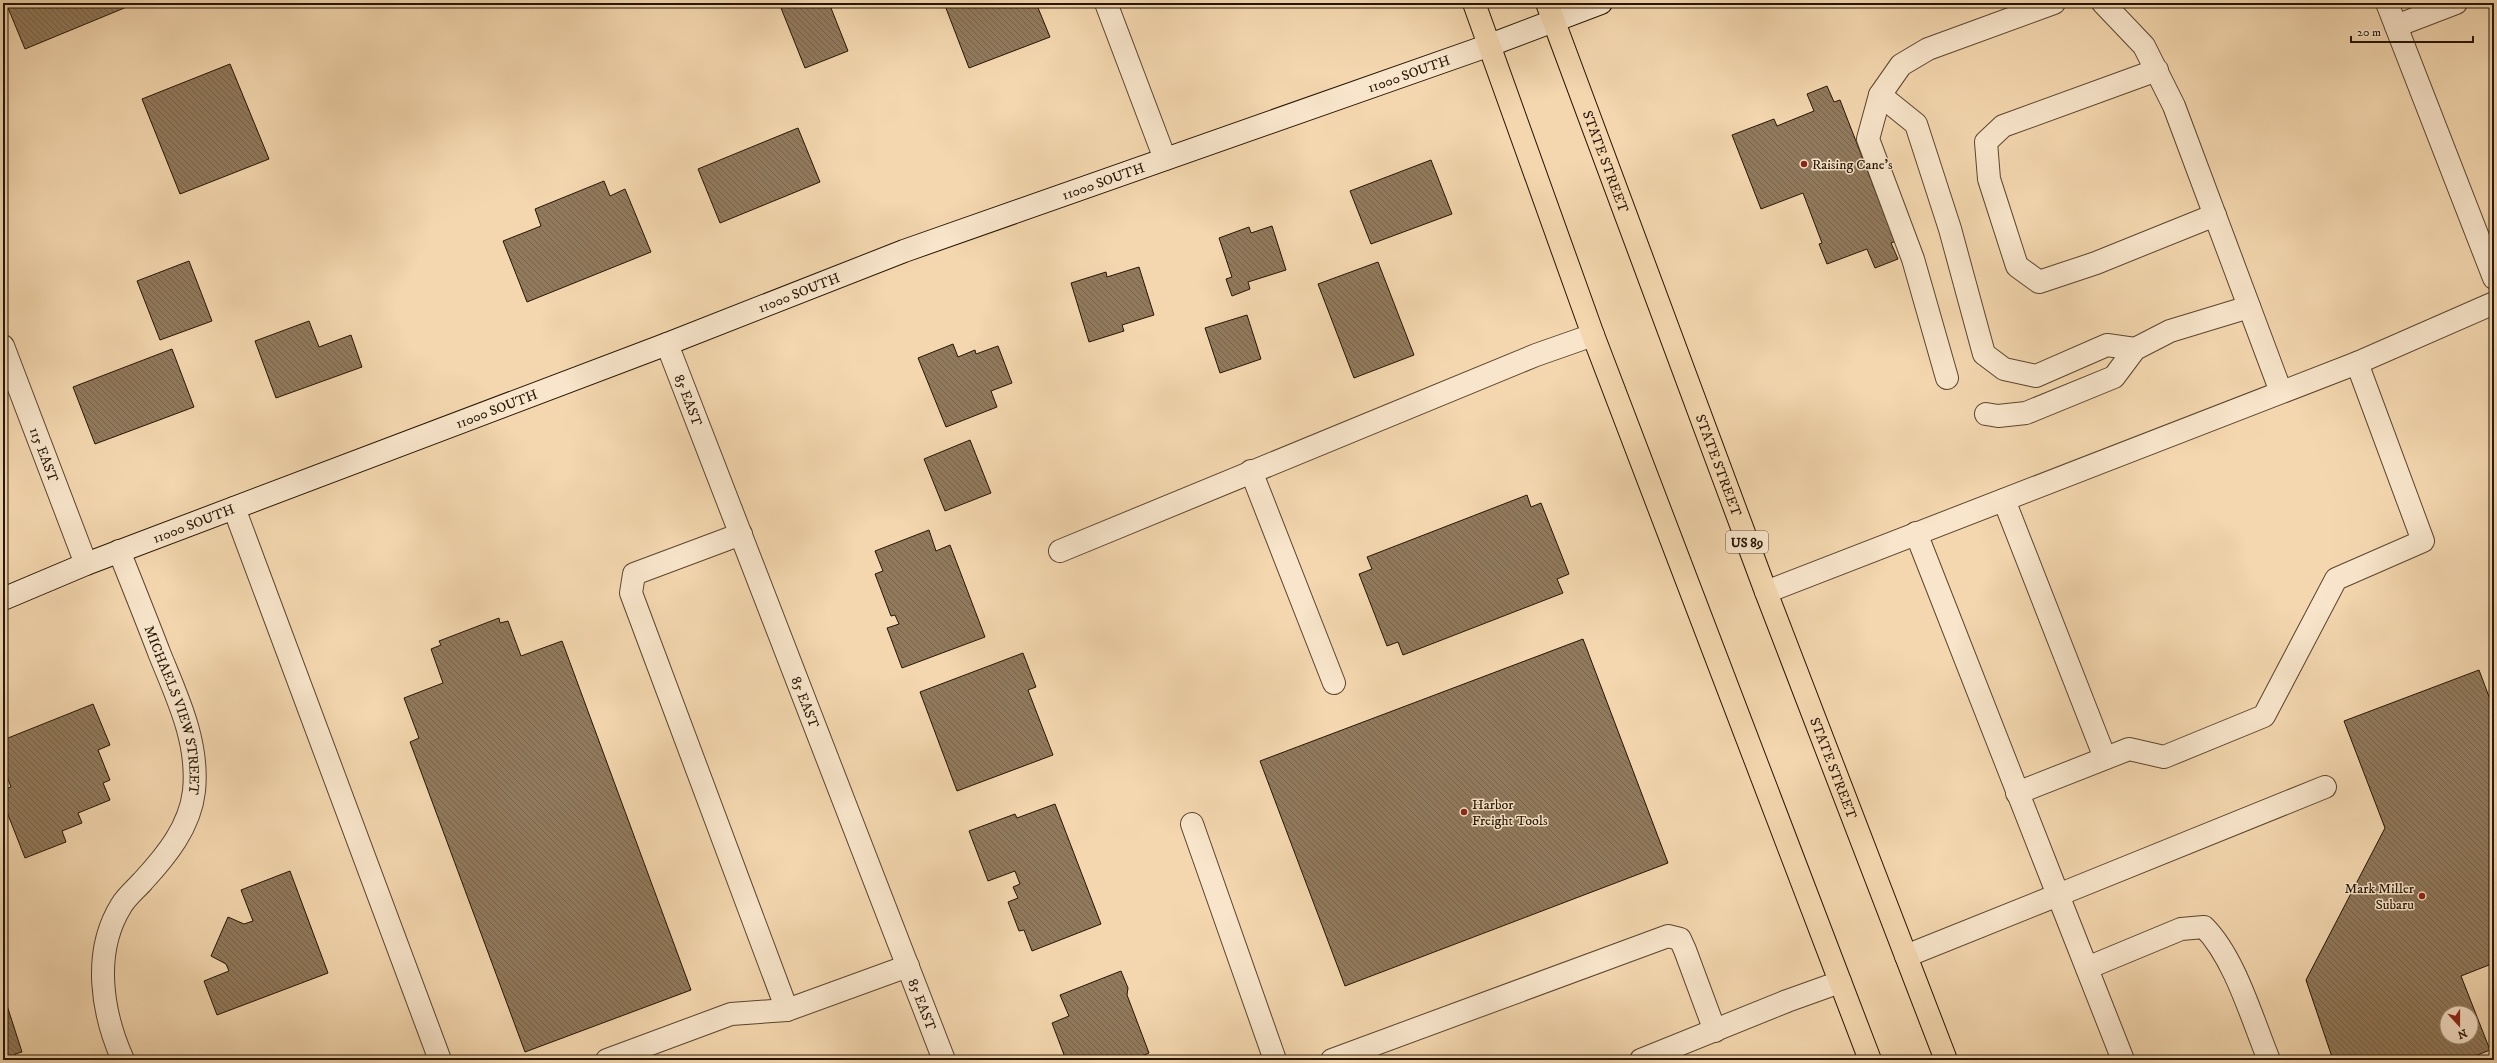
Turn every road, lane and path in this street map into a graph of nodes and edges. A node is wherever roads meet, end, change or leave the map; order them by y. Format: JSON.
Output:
{"nodes":[{"id":1,"x":1106,"y":3,"type":"edge"},
{"id":2,"x":1474,"y":3,"type":"edge"},
{"id":3,"x":1600,"y":3,"type":"edge"},
{"id":4,"x":2054,"y":3,"type":"edge"},
{"id":5,"x":2103,"y":3,"type":"edge"},
{"id":6,"x":2387,"y":3,"type":"edge"},
{"id":7,"x":2456,"y":3,"type":"edge"},
{"id":8,"x":1550,"y":12,"type":"edge"},
{"id":9,"x":2396,"y":26,"type":"junction"},
{"id":10,"x":1490,"y":46,"type":"junction"},
{"id":11,"x":2157,"y":70,"type":"junction"},
{"id":12,"x":1880,"y":95,"type":"junction"},
{"id":13,"x":1165,"y":159,"type":"junction"},
{"id":14,"x":2215,"y":215,"type":"junction"},
{"id":15,"x":2494,"y":278,"type":"edge"},
{"id":16,"x":2494,"y":303,"type":"edge"},
{"id":17,"x":2249,"y":307,"type":"junction"},
{"id":18,"x":1593,"y":335,"type":"junction"},
{"id":19,"x":668,"y":344,"type":"junction"},
{"id":20,"x":3,"y":346,"type":"edge"},
{"id":21,"x":2135,"y":348,"type":"junction"},
{"id":22,"x":2357,"y":363,"type":"junction"},
{"id":23,"x":1947,"y":378,"type":"dead end"},
{"id":24,"x":2281,"y":392,"type":"junction"},
{"id":25,"x":1986,"y":414,"type":"dead end"},
{"id":26,"x":1251,"y":471,"type":"junction"},
{"id":27,"x":2004,"y":500,"type":"junction"},
{"id":28,"x":234,"y":508,"type":"junction"},
{"id":29,"x":741,"y":534,"type":"junction"},
{"id":30,"x":1916,"y":534,"type":"junction"},
{"id":31,"x":119,"y":551,"type":"junction"},
{"id":32,"x":1060,"y":551,"type":"dead end"},
{"id":33,"x":86,"y":564,"type":"junction"},
{"id":34,"x":1766,"y":592,"type":"junction"},
{"id":35,"x":3,"y":599,"type":"edge"},
{"id":36,"x":1334,"y":683,"type":"dead end"},
{"id":37,"x":2105,"y":758,"type":"junction"},
{"id":38,"x":2325,"y":787,"type":"dead end"},
{"id":39,"x":2017,"y":793,"type":"junction"},
{"id":40,"x":1192,"y":824,"type":"dead end"},
{"id":41,"x":2058,"y":895,"type":"junction"},
{"id":42,"x":1906,"y":956,"type":"junction"},
{"id":43,"x":908,"y":966,"type":"junction"},
{"id":44,"x":2087,"y":968,"type":"junction"},
{"id":45,"x":1840,"y":982,"type":"junction"},
{"id":46,"x":787,"y":1010,"type":"junction"},
{"id":47,"x":1715,"y":1031,"type":"junction"},
{"id":48,"x":1685,"y":1052,"type":"edge"},
{"id":49,"x":123,"y":1060,"type":"edge"},
{"id":50,"x":440,"y":1060,"type":"edge"},
{"id":51,"x":607,"y":1060,"type":"edge"},
{"id":52,"x":944,"y":1060,"type":"edge"},
{"id":53,"x":1275,"y":1060,"type":"edge"},
{"id":54,"x":1332,"y":1060,"type":"edge"},
{"id":55,"x":1641,"y":1060,"type":"edge"},
{"id":56,"x":1870,"y":1060,"type":"edge"},
{"id":57,"x":1946,"y":1060,"type":"edge"},
{"id":58,"x":2123,"y":1060,"type":"edge"},
{"id":59,"x":2269,"y":1060,"type":"edge"}],
"edges":[{"from":1,"to":13,"type":"street"},
{"from":2,"to":10,"type":"main road"},
{"from":3,"to":8,"type":"street","name":"11000 SOUTH"},
{"from":4,"to":12,"type":"street"},
{"from":5,"to":11,"type":"street"},
{"from":6,"to":9,"type":"street"},
{"from":7,"to":9,"type":"street"},
{"from":8,"to":10,"type":"street","name":"11000 SOUTH"},
{"from":8,"to":34,"type":"main road","name":"STATE STREET","number":"US 89"},
{"from":9,"to":15,"type":"street"},
{"from":10,"to":13,"type":"street","name":"11000 SOUTH"},
{"from":10,"to":18,"type":"main road"},
{"from":11,"to":14,"type":"street"},
{"from":11,"to":14,"type":"street"},
{"from":12,"to":21,"type":"street"},
{"from":12,"to":23,"type":"street"},
{"from":13,"to":19,"type":"street","name":"11000 SOUTH"},
{"from":14,"to":17,"type":"street"},
{"from":16,"to":22,"type":"street"},
{"from":17,"to":21,"type":"street"},
{"from":17,"to":24,"type":"street"},
{"from":18,"to":26,"type":"street"},
{"from":18,"to":45,"type":"main road"},
{"from":19,"to":28,"type":"street","name":"11000 SOUTH"},
{"from":19,"to":29,"type":"street","name":"85 EAST"},
{"from":20,"to":33,"type":"street","name":"115 EAST"},
{"from":21,"to":25,"type":"street"},
{"from":22,"to":24,"type":"street"},
{"from":22,"to":37,"type":"street"},
{"from":24,"to":27,"type":"street"},
{"from":26,"to":32,"type":"street"},
{"from":26,"to":36,"type":"street"},
{"from":27,"to":30,"type":"street"},
{"from":27,"to":37,"type":"street"},
{"from":28,"to":31,"type":"street","name":"11000 SOUTH"},
{"from":28,"to":50,"type":"street"},
{"from":29,"to":43,"type":"street","name":"85 EAST"},
{"from":29,"to":46,"type":"street"},
{"from":30,"to":34,"type":"street"},
{"from":30,"to":39,"type":"street"},
{"from":31,"to":33,"type":"street","name":"11000 SOUTH"},
{"from":31,"to":49,"type":"street","name":"MICHAELS VIEW STREET"},
{"from":33,"to":35,"type":"street","name":"11000 SOUTH"},
{"from":34,"to":42,"type":"main road","name":"STATE STREET","number":"US 89"},
{"from":37,"to":39,"type":"street"},
{"from":38,"to":41,"type":"street"},
{"from":39,"to":41,"type":"street"},
{"from":40,"to":53,"type":"street"},
{"from":41,"to":42,"type":"street"},
{"from":41,"to":44,"type":"street"},
{"from":42,"to":57,"type":"main road","name":"STATE STREET","number":"US 89"},
{"from":43,"to":46,"type":"street"},
{"from":43,"to":52,"type":"street","name":"85 EAST"},
{"from":44,"to":58,"type":"street"},
{"from":44,"to":59,"type":"street"},
{"from":45,"to":47,"type":"street"},
{"from":45,"to":56,"type":"main road"},
{"from":46,"to":51,"type":"street"},
{"from":47,"to":48,"type":"street"},
{"from":47,"to":54,"type":"street"},
{"from":48,"to":55,"type":"street"}]}
